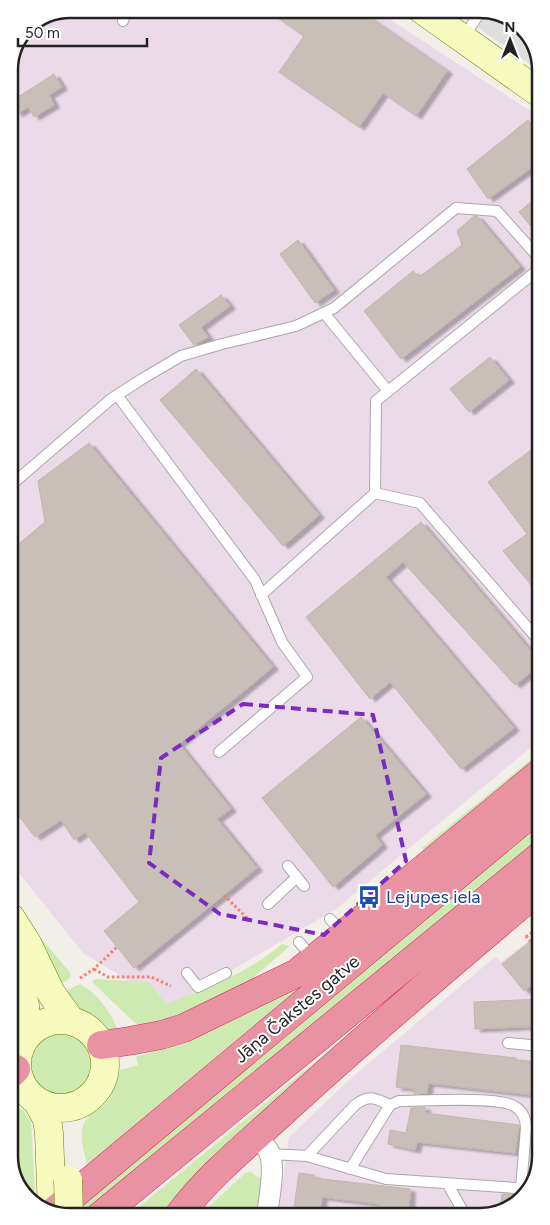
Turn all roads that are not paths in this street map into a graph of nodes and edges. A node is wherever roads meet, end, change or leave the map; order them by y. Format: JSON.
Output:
{"nodes":[{"id":1,"x":124,"y":18,"type":"edge"},
{"id":2,"x":434,"y":18,"type":"edge"},
{"id":3,"x":476,"y":18,"type":"edge"},
{"id":4,"x":123,"y":21,"type":"dead end"},
{"id":5,"x":463,"y":38,"type":"junction"},
{"id":6,"x":532,"y":88,"type":"edge"},
{"id":7,"x":532,"y":250,"type":"edge"},
{"id":8,"x":532,"y":275,"type":"edge"},
{"id":9,"x":324,"y":313,"type":"junction"},
{"id":10,"x":388,"y":392,"type":"junction"},
{"id":11,"x":117,"y":395,"type":"junction"},
{"id":12,"x":18,"y":479,"type":"edge"},
{"id":13,"x":375,"y":493,"type":"junction"},
{"id":14,"x":261,"y":595,"type":"junction"},
{"id":15,"x":532,"y":633,"type":"edge"},
{"id":16,"x":220,"y":752,"type":"dead end"},
{"id":17,"x":532,"y":779,"type":"edge"},
{"id":18,"x":532,"y":812,"type":"edge"},
{"id":19,"x":532,"y":863,"type":"edge"},
{"id":20,"x":288,"y":866,"type":"dead end"},
{"id":21,"x":532,"y":895,"type":"edge"},
{"id":22,"x":268,"y":904,"type":"dead end"},
{"id":23,"x":18,"y":929,"type":"edge"},
{"id":24,"x":187,"y":973,"type":"dead end"},
{"id":25,"x":226,"y":974,"type":"dead end"},
{"id":26,"x":18,"y":981,"type":"edge"},
{"id":27,"x":71,"y":1020,"type":"junction"},
{"id":28,"x":28,"y":1034,"type":"junction"},
{"id":29,"x":508,"y":1043,"type":"dead end"},
{"id":30,"x":101,"y":1045,"type":"junction"},
{"id":31,"x":532,"y":1045,"type":"edge"},
{"id":32,"x":18,"y":1053,"type":"edge"},
{"id":33,"x":18,"y":1078,"type":"edge"},
{"id":34,"x":37,"y":1102,"type":"junction"},
{"id":35,"x":390,"y":1105,"type":"junction"},
{"id":36,"x":76,"y":1106,"type":"junction"},
{"id":37,"x":262,"y":1146,"type":"junction"},
{"id":38,"x":307,"y":1156,"type":"junction"},
{"id":39,"x":350,"y":1169,"type":"junction"},
{"id":40,"x":526,"y":1181,"type":"edge"},
{"id":41,"x":447,"y":1183,"type":"junction"},
{"id":42,"x":522,"y":1188,"type":"edge"},
{"id":43,"x":56,"y":1199,"type":"edge"},
{"id":44,"x":111,"y":1207,"type":"edge"},
{"id":45,"x":185,"y":1207,"type":"edge"},
{"id":46,"x":268,"y":1207,"type":"edge"},
{"id":47,"x":461,"y":1208,"type":"edge"}],
"edges":[{"from":1,"to":4,"type":"lane"},
{"from":2,"to":5,"type":"main road"},
{"from":3,"to":5,"type":"lane"},
{"from":5,"to":6,"type":"main road"},
{"from":7,"to":9,"type":"lane"},
{"from":8,"to":10,"type":"lane"},
{"from":9,"to":10,"type":"lane"},
{"from":9,"to":11,"type":"lane"},
{"from":10,"to":13,"type":"lane"},
{"from":11,"to":12,"type":"lane"},
{"from":11,"to":14,"type":"lane"},
{"from":13,"to":14,"type":"lane"},
{"from":13,"to":15,"type":"lane"},
{"from":14,"to":16,"type":"lane"},
{"from":17,"to":30,"type":"highway"},
{"from":18,"to":43,"type":"highway","name":"Jāņa Čakstes gatve"},
{"from":19,"to":44,"type":"highway","name":"Jāņa Čakstes gatve"},
{"from":20,"to":22,"type":"lane"},
{"from":21,"to":37,"type":"highway"},
{"from":23,"to":27,"type":"main road"},
{"from":24,"to":25,"type":"lane"},
{"from":26,"to":28,"type":"main road"},
{"from":27,"to":28,"type":"main road"},
{"from":27,"to":30,"type":"main road"},
{"from":28,"to":32,"type":"main road"},
{"from":29,"to":31,"type":"lane"},
{"from":30,"to":36,"type":"main road"},
{"from":33,"to":34,"type":"main road"},
{"from":34,"to":36,"type":"main road"},
{"from":34,"to":43,"type":"main road"},
{"from":35,"to":38,"type":"lane"},
{"from":35,"to":39,"type":"lane"},
{"from":35,"to":40,"type":"lane"},
{"from":36,"to":43,"type":"main road"},
{"from":37,"to":38,"type":"lane"},
{"from":37,"to":45,"type":"highway"},
{"from":37,"to":46,"type":"street"},
{"from":38,"to":39,"type":"lane"},
{"from":39,"to":41,"type":"lane"},
{"from":41,"to":42,"type":"lane"},
{"from":41,"to":47,"type":"lane"}]}
